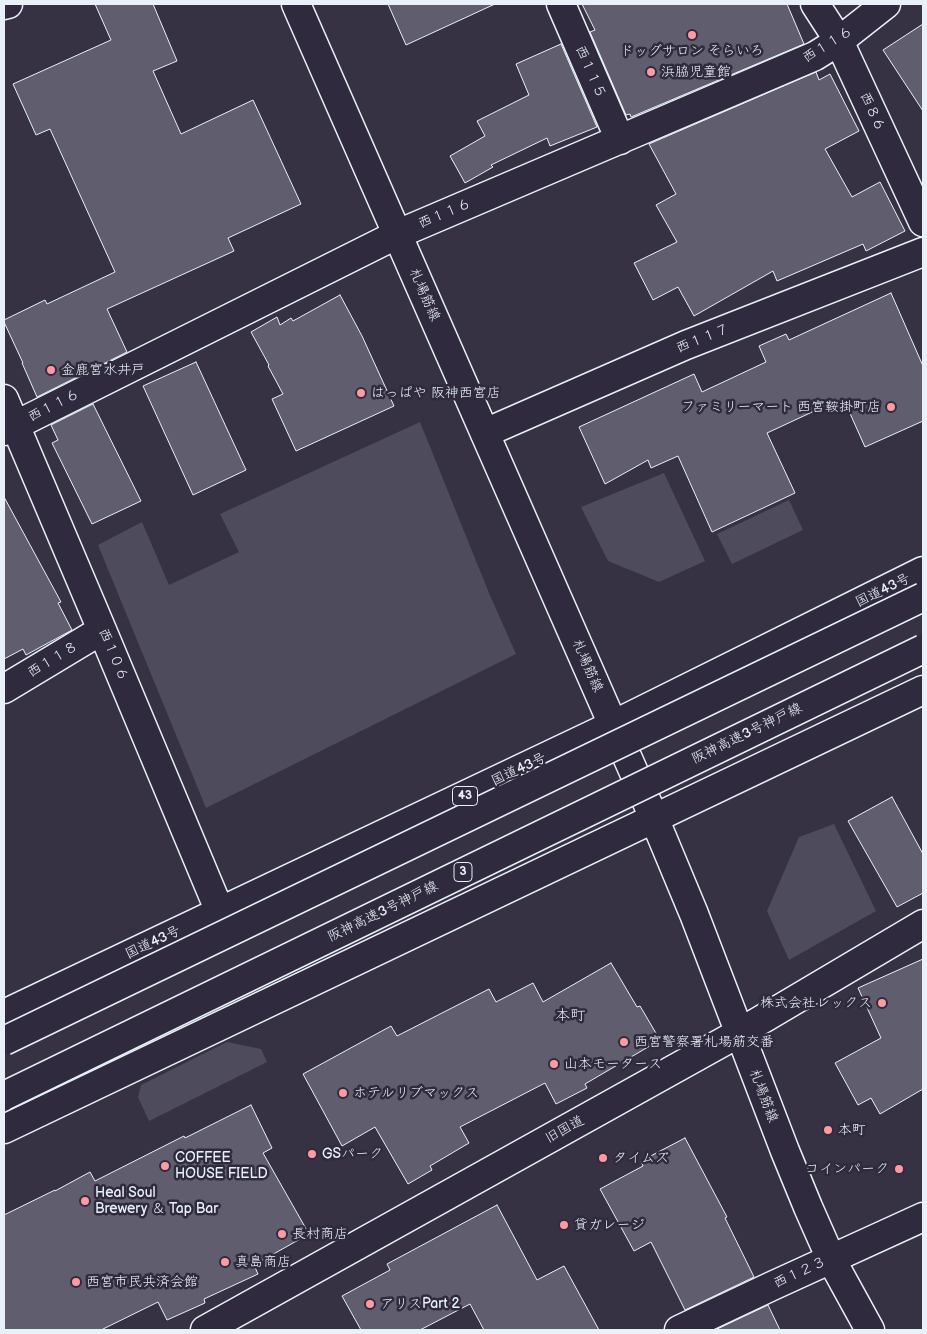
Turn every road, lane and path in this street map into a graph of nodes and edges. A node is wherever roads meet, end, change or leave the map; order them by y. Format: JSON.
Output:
{"nodes":[{"id":1,"x":8,"y":4,"type":"edge"},
{"id":2,"x":296,"y":4,"type":"edge"},
{"id":3,"x":560,"y":4,"type":"edge"},
{"id":4,"x":815,"y":4,"type":"edge"},
{"id":5,"x":886,"y":4,"type":"edge"},
{"id":6,"x":4,"y":5,"type":"edge"},
{"id":7,"x":839,"y":41,"type":"junction"},
{"id":8,"x":620,"y":140,"type":"junction"},
{"id":9,"x":923,"y":222,"type":"edge"},
{"id":10,"x":398,"y":234,"type":"junction"},
{"id":11,"x":923,"y":252,"type":"edge"},
{"id":12,"x":4,"y":399,"type":"edge"},
{"id":13,"x":9,"y":429,"type":"edge"},
{"id":14,"x":485,"y":432,"type":"junction"},
{"id":15,"x":923,"y":571,"type":"edge"},
{"id":16,"x":923,"y":597,"type":"edge"},
{"id":17,"x":102,"y":630,"type":"junction"},
{"id":18,"x":923,"y":649,"type":"edge"},
{"id":19,"x":4,"y":689,"type":"edge"},
{"id":20,"x":923,"y":690,"type":"edge"},
{"id":21,"x":613,"y":725,"type":"junction"},
{"id":22,"x":654,"y":818,"type":"junction"},
{"id":23,"x":220,"y":912,"type":"junction"},
{"id":24,"x":923,"y":924,"type":"edge"},
{"id":25,"x":4,"y":1014,"type":"edge"},
{"id":26,"x":739,"y":1033,"type":"junction"},
{"id":27,"x":4,"y":1041,"type":"edge"},
{"id":28,"x":4,"y":1096,"type":"edge"},
{"id":29,"x":4,"y":1129,"type":"edge"},
{"id":30,"x":923,"y":1217,"type":"edge"},
{"id":31,"x":831,"y":1259,"type":"junction"},
{"id":32,"x":205,"y":1330,"type":"edge"},
{"id":33,"x":678,"y":1330,"type":"edge"},
{"id":34,"x":870,"y":1330,"type":"edge"}],
"edges":[{"from":1,"to":6,"type":"main road"},
{"from":2,"to":10,"type":"main road","name":"札場筋線"},
{"from":3,"to":8,"type":"main road","name":"西１１５"},
{"from":4,"to":7,"type":"main road","name":"西８６"},
{"from":5,"to":7,"type":"main road","name":"西１１６"},
{"from":7,"to":8,"type":"main road","name":"西１１６"},
{"from":7,"to":9,"type":"main road","name":"西８６"},
{"from":8,"to":10,"type":"main road","name":"西１１６"},
{"from":10,"to":13,"type":"main road","name":"西１１６"},
{"from":10,"to":14,"type":"main road","name":"札場筋線"},
{"from":11,"to":14,"type":"main road","name":"西１１７"},
{"from":12,"to":13,"type":"main road","name":"西１０６"},
{"from":13,"to":17,"type":"main road","name":"西１０６"},
{"from":14,"to":21,"type":"main road","name":"札場筋線"},
{"from":15,"to":21,"type":"main road","name":"国道43号","number":"43"},
{"from":16,"to":27,"type":"main road","bridge":true},
{"from":17,"to":19,"type":"main road","name":"西１１８"},
{"from":17,"to":23,"type":"main road","name":"西１０６"},
{"from":18,"to":28,"type":"main road","name":"阪神高速3号神戸線","number":"3","bridge":true},
{"from":20,"to":22,"type":"main road"},
{"from":21,"to":22,"type":"main road","name":"札場筋線"},
{"from":21,"to":23,"type":"main road","name":"国道43号","number":"43"},
{"from":22,"to":26,"type":"main road","name":"札場筋線"},
{"from":22,"to":29,"type":"main road"},
{"from":23,"to":25,"type":"main road","name":"国道43号","number":"43"},
{"from":24,"to":26,"type":"main road","name":"旧国道"},
{"from":26,"to":31,"type":"main road","name":"札場筋線"},
{"from":26,"to":32,"type":"main road","name":"旧国道"},
{"from":30,"to":31,"type":"main road","name":"西１２３"},
{"from":31,"to":33,"type":"main road","name":"西１２３"},
{"from":31,"to":34,"type":"main road","name":"札場筋線"}]}
